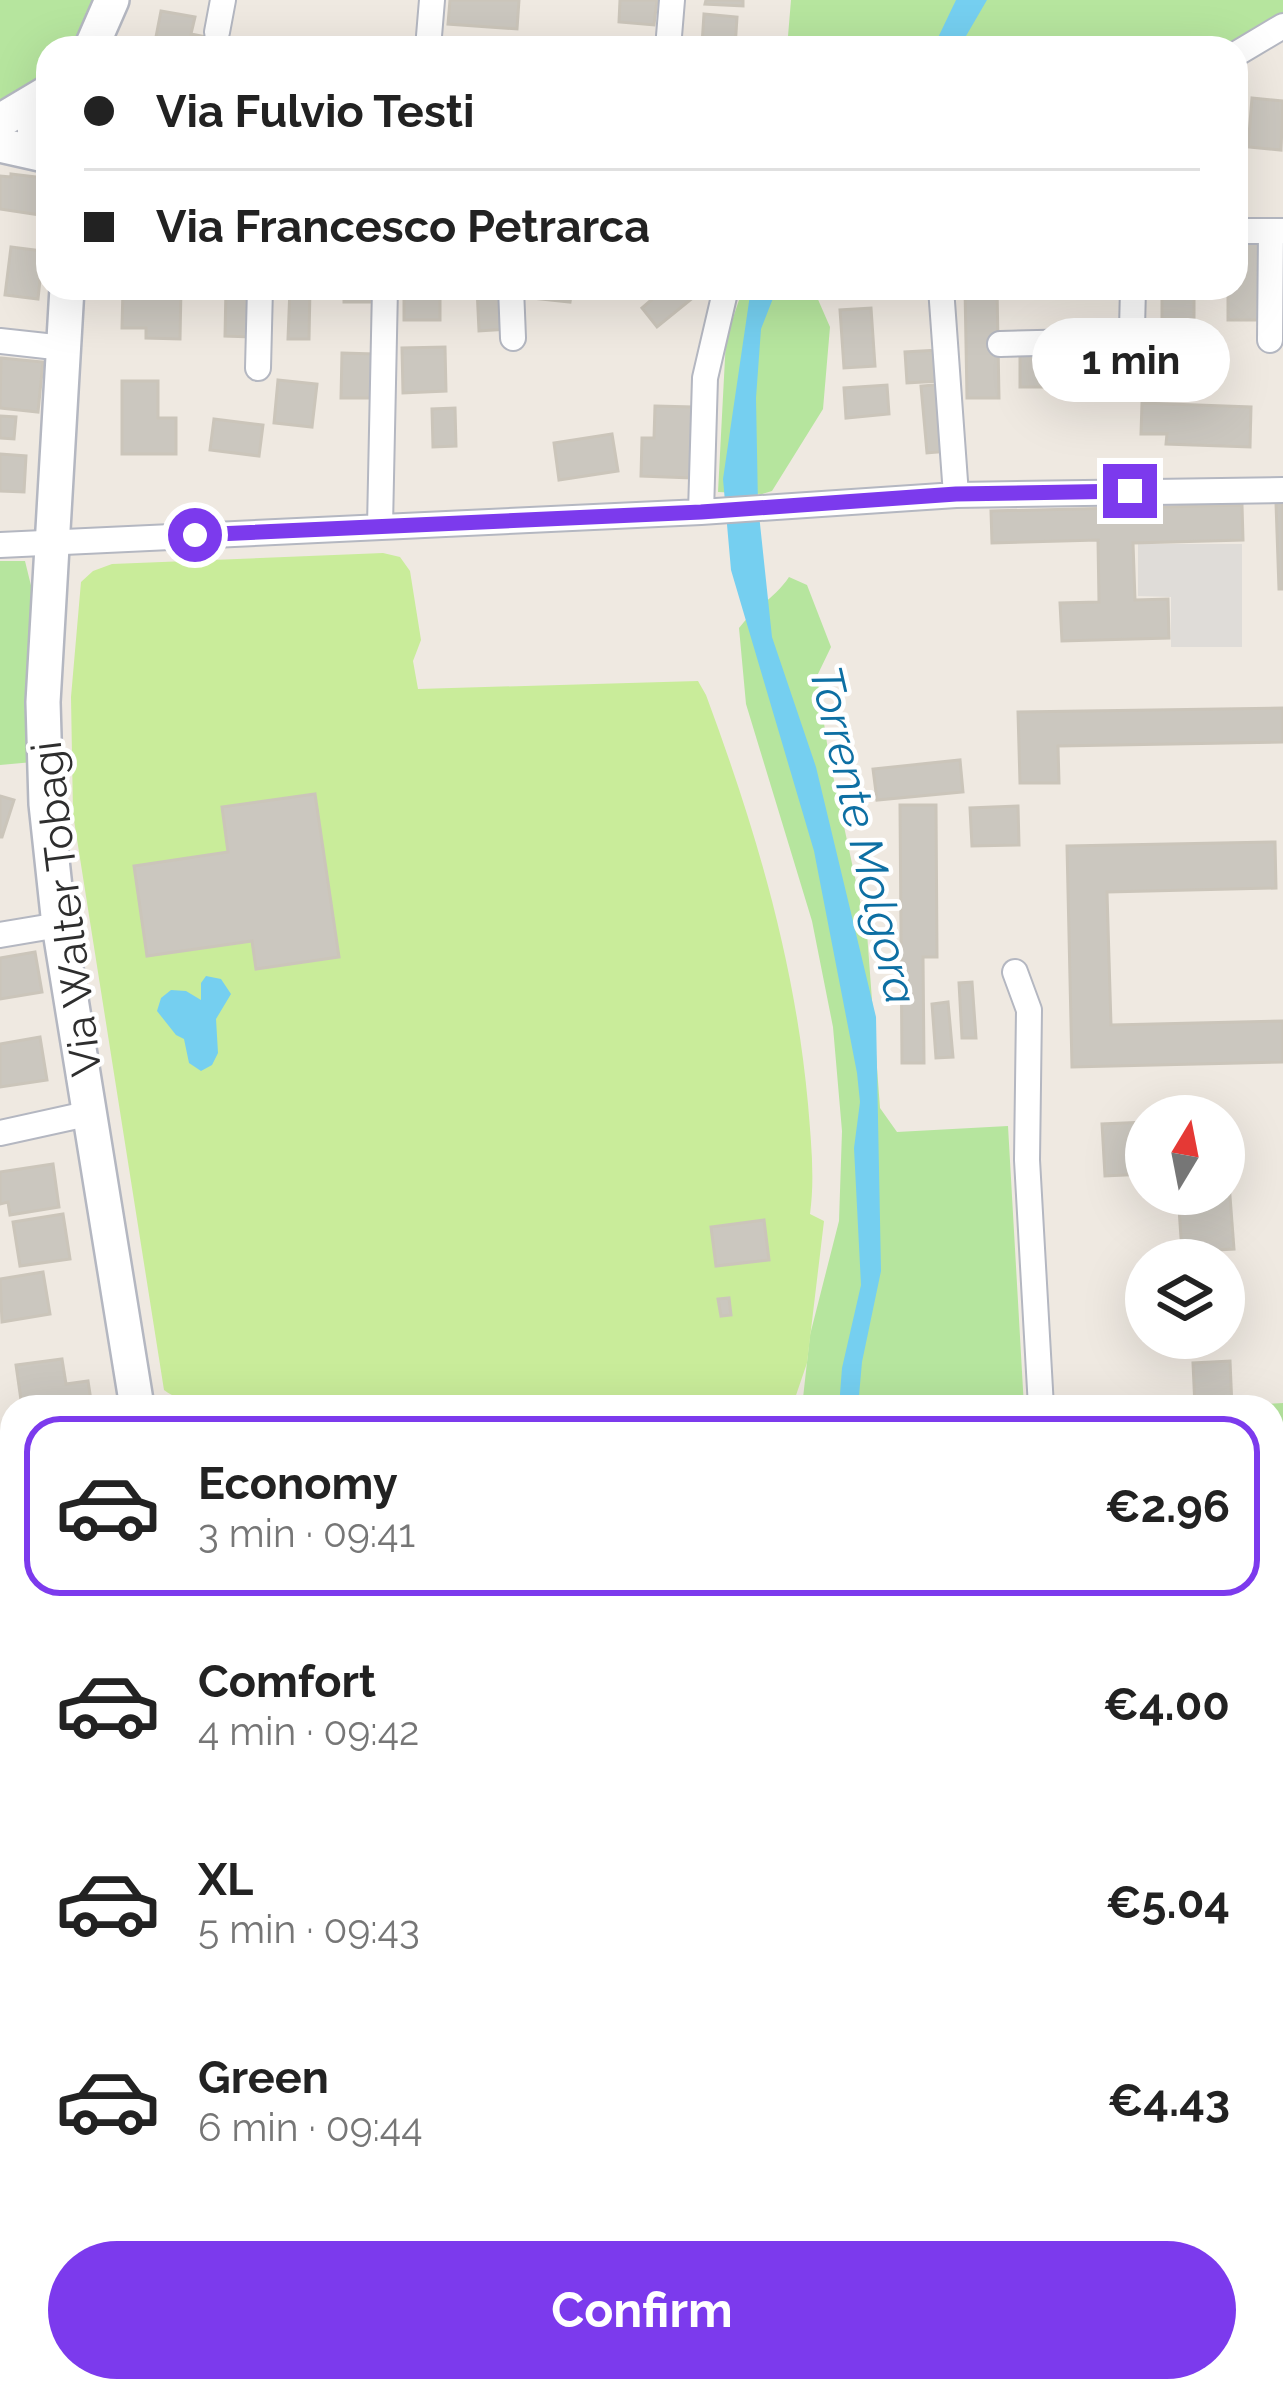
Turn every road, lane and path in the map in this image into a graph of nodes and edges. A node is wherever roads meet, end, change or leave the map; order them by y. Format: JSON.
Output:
{"nodes":[{"id":1,"x":112,"y":0,"type":"edge"},
{"id":2,"x":223,"y":0,"type":"edge"},
{"id":3,"x":432,"y":0,"type":"edge"},
{"id":4,"x":672,"y":0,"type":"edge"},
{"id":5,"x":1283,"y":26,"type":"edge"},
{"id":6,"x":217,"y":32,"type":"dead end"},
{"id":7,"x":96,"y":36,"type":"edge"},
{"id":8,"x":111,"y":36,"type":"edge"},
{"id":9,"x":429,"y":36,"type":"edge"},
{"id":10,"x":669,"y":36,"type":"edge"},
{"id":11,"x":1248,"y":47,"type":"edge"},
{"id":12,"x":36,"y":99,"type":"edge"},
{"id":13,"x":0,"y":121,"type":"edge"},
{"id":14,"x":0,"y":145,"type":"edge"},
{"id":15,"x":36,"y":154,"type":"edge"},
{"id":16,"x":1277,"y":231,"type":"edge"},
{"id":17,"x":66,"y":300,"type":"edge"},
{"id":18,"x":260,"y":300,"type":"edge"},
{"id":19,"x":385,"y":300,"type":"edge"},
{"id":20,"x":511,"y":300,"type":"edge"},
{"id":21,"x":723,"y":300,"type":"edge"},
{"id":22,"x":942,"y":300,"type":"edge"},
{"id":23,"x":1133,"y":300,"type":"edge"},
{"id":24,"x":512,"y":338,"type":"dead end"},
{"id":25,"x":1270,"y":340,"type":"dead end"},
{"id":26,"x":0,"y":341,"type":"edge"},
{"id":27,"x":1000,"y":344,"type":"dead end"},
{"id":28,"x":64,"y":349,"type":"junction"},
{"id":29,"x":258,"y":368,"type":"dead end"},
{"id":30,"x":1283,"y":490,"type":"edge"},
{"id":31,"x":956,"y":494,"type":"junction"},
{"id":32,"x":708,"y":512,"type":"junction"},
{"id":33,"x":380,"y":526,"type":"junction"},
{"id":34,"x":53,"y":542,"type":"junction"},
{"id":35,"x":0,"y":545,"type":"edge"},
{"id":36,"x":59,"y":925,"type":"junction"},
{"id":37,"x":0,"y":934,"type":"edge"},
{"id":38,"x":1016,"y":972,"type":"dead end"},
{"id":39,"x":91,"y":1113,"type":"junction"},
{"id":40,"x":0,"y":1133,"type":"edge"},
{"id":41,"x":137,"y":1395,"type":"edge"},
{"id":42,"x":1040,"y":1395,"type":"edge"}],
"edges":[{"from":1,"to":7,"type":"street"},
{"from":1,"to":8,"type":"street"},
{"from":2,"to":6,"type":"street"},
{"from":3,"to":9,"type":"street"},
{"from":4,"to":10,"type":"street"},
{"from":5,"to":11,"type":"street"},
{"from":12,"to":13,"type":"street"},
{"from":14,"to":15,"type":"street"},
{"from":16,"to":25,"type":"street"},
{"from":17,"to":28,"type":"street","name":"Via Walter Tobagi"},
{"from":18,"to":29,"type":"street"},
{"from":19,"to":33,"type":"street"},
{"from":20,"to":24,"type":"street"},
{"from":21,"to":32,"type":"street"},
{"from":22,"to":31,"type":"street"},
{"from":23,"to":27,"type":"street"},
{"from":26,"to":28,"type":"street"},
{"from":28,"to":34,"type":"street","name":"Via Walter Tobagi"},
{"from":30,"to":31,"type":"street"},
{"from":31,"to":32,"type":"street"},
{"from":32,"to":33,"type":"street"},
{"from":33,"to":34,"type":"street"},
{"from":34,"to":35,"type":"street"},
{"from":34,"to":36,"type":"street","name":"Via Walter Tobagi"},
{"from":36,"to":37,"type":"street"},
{"from":36,"to":39,"type":"street","name":"Via Walter Tobagi"},
{"from":38,"to":42,"type":"street"},
{"from":39,"to":40,"type":"street"},
{"from":39,"to":41,"type":"street","name":"Via Walter Tobagi"}]}
